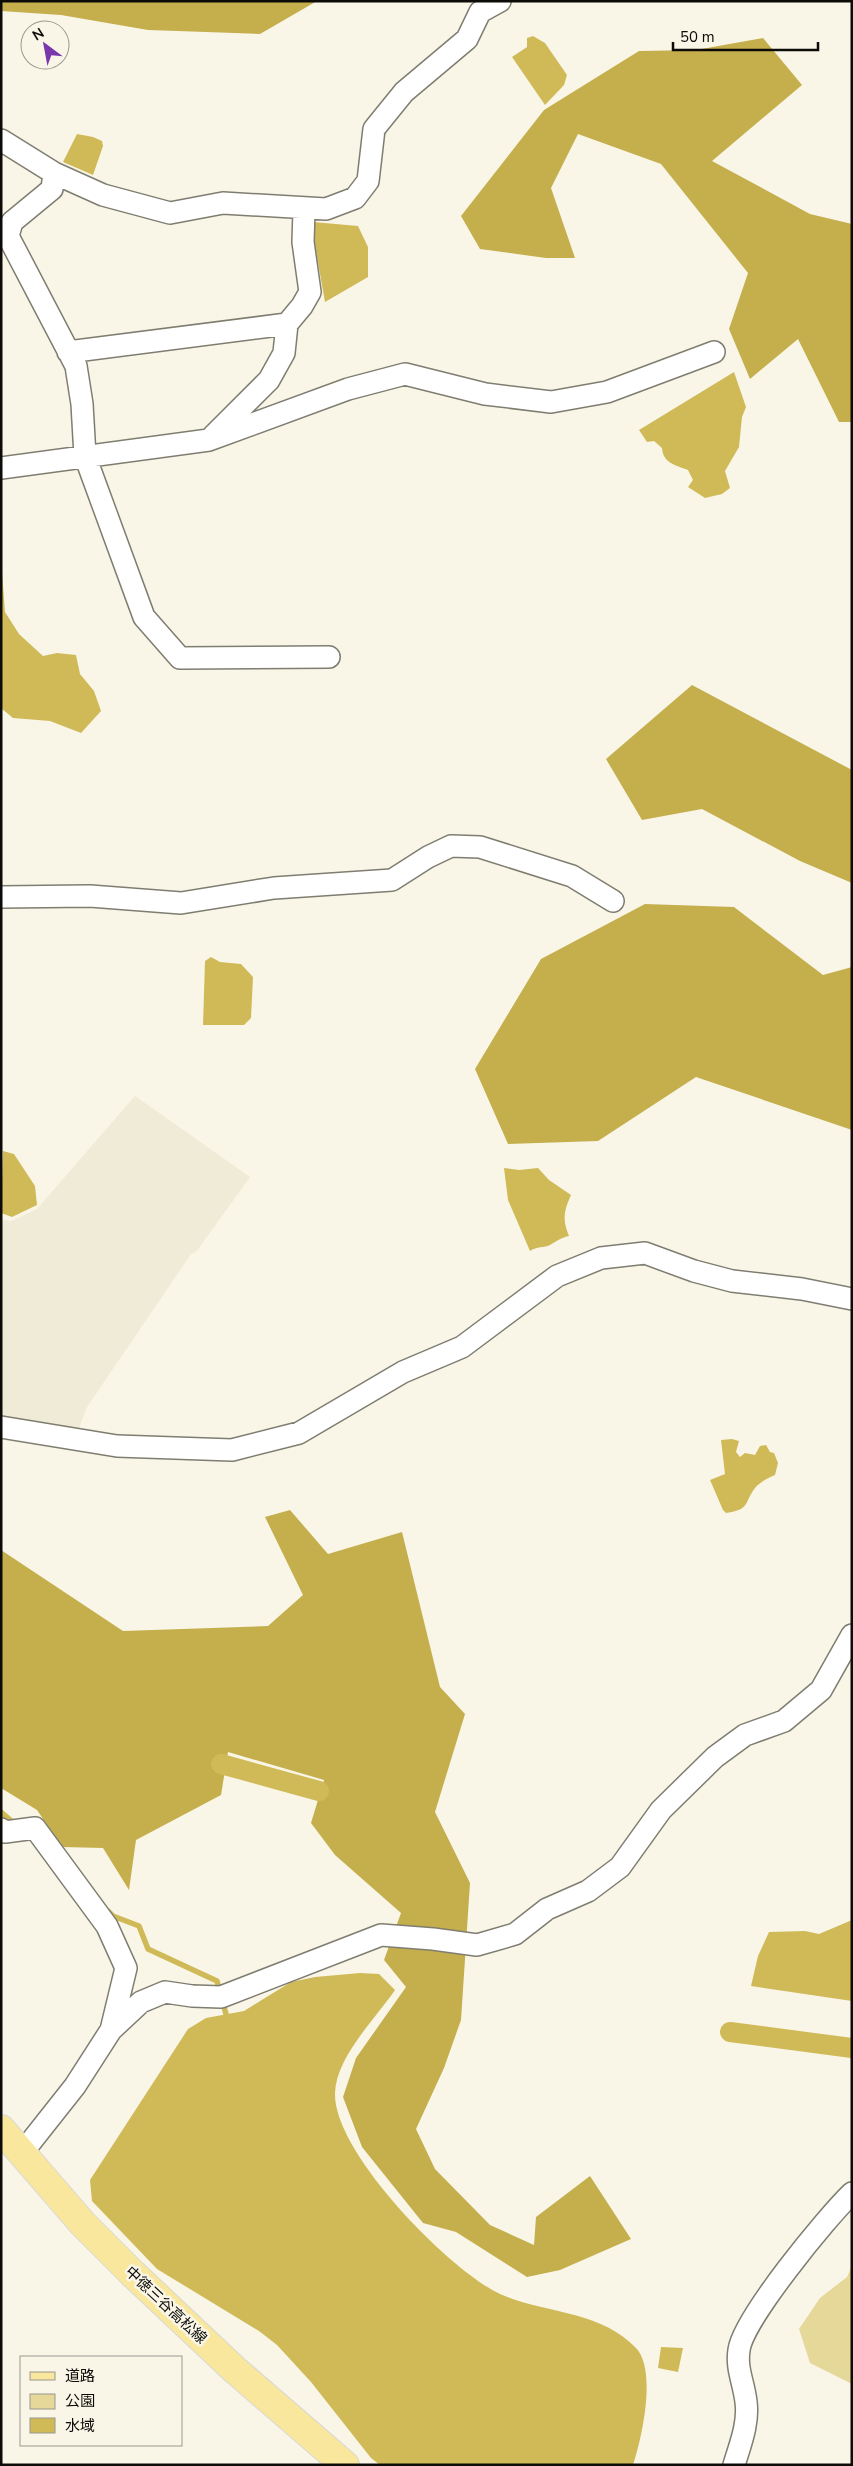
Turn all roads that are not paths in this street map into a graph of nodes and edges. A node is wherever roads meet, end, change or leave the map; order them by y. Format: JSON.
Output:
{"nodes":[{"id":1,"x":500,"y":1,"type":"edge"},
{"id":2,"x":1,"y":140,"type":"edge"},
{"id":3,"x":54,"y":173,"type":"junction"},
{"id":4,"x":304,"y":210,"type":"junction"},
{"id":5,"x":286,"y":324,"type":"junction"},
{"id":6,"x":68,"y":352,"type":"junction"},
{"id":7,"x":714,"y":352,"type":"dead end"},
{"id":8,"x":209,"y":440,"type":"junction"},
{"id":9,"x":84,"y":456,"type":"junction"},
{"id":10,"x":1,"y":468,"type":"edge"},
{"id":11,"x":329,"y":657,"type":"dead end"},
{"id":12,"x":1,"y":897,"type":"edge"},
{"id":13,"x":613,"y":902,"type":"dead end"},
{"id":14,"x":852,"y":1299,"type":"edge"},
{"id":15,"x":1,"y":1426,"type":"edge"},
{"id":16,"x":852,"y":1635,"type":"edge"},
{"id":17,"x":1,"y":1829,"type":"edge"},
{"id":18,"x":111,"y":2030,"type":"junction"},
{"id":19,"x":1,"y":2129,"type":"edge"},
{"id":20,"x":22,"y":2153,"type":"junction"},
{"id":21,"x":852,"y":2194,"type":"edge"},
{"id":22,"x":345,"y":2465,"type":"edge"},
{"id":23,"x":734,"y":2465,"type":"edge"}],
"edges":[{"from":1,"to":4,"type":"street"},
{"from":2,"to":3,"type":"street"},
{"from":3,"to":4,"type":"street"},
{"from":3,"to":6,"type":"street"},
{"from":4,"to":5,"type":"street"},
{"from":5,"to":6,"type":"street"},
{"from":5,"to":8,"type":"street"},
{"from":6,"to":9,"type":"street"},
{"from":7,"to":8,"type":"street"},
{"from":8,"to":9,"type":"street"},
{"from":9,"to":10,"type":"street"},
{"from":9,"to":11,"type":"street"},
{"from":12,"to":13,"type":"street"},
{"from":14,"to":15,"type":"street"},
{"from":16,"to":18,"type":"street"},
{"from":17,"to":18,"type":"street"},
{"from":18,"to":20,"type":"street"},
{"from":19,"to":20,"type":"main road","name":"中徳三谷高松線"},
{"from":20,"to":22,"type":"main road","name":"中徳三谷高松線"},
{"from":21,"to":23,"type":"street"}]}
